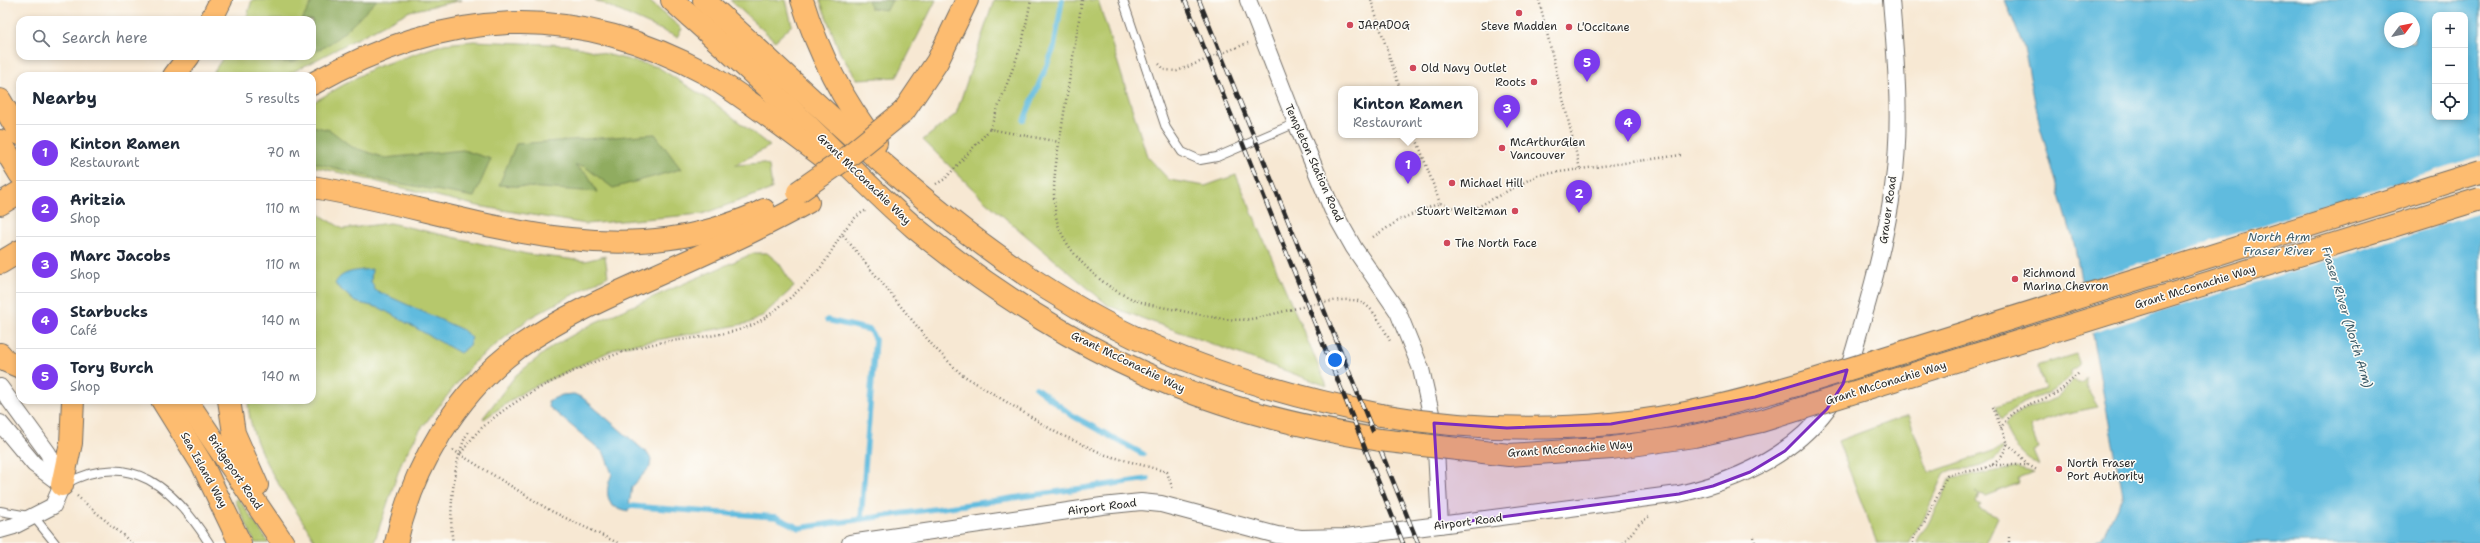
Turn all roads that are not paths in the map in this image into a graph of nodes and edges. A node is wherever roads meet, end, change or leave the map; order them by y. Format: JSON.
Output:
{"nodes":[{"id":1,"x":221,"y":0,"type":"edge"},
{"id":2,"x":672,"y":0,"type":"edge"},
{"id":3,"x":704,"y":0,"type":"edge"},
{"id":4,"x":802,"y":0,"type":"edge"},
{"id":5,"x":967,"y":0,"type":"edge"},
{"id":6,"x":1124,"y":0,"type":"edge"},
{"id":7,"x":1248,"y":0,"type":"edge"},
{"id":8,"x":1891,"y":0,"type":"edge"},
{"id":9,"x":213,"y":16,"type":"edge"},
{"id":10,"x":186,"y":60,"type":"edge"},
{"id":11,"x":177,"y":72,"type":"edge"},
{"id":12,"x":316,"y":82,"type":"edge"},
{"id":13,"x":0,"y":100,"type":"edge"},
{"id":14,"x":1296,"y":123,"type":"junction"},
{"id":15,"x":16,"y":127,"type":"edge"},
{"id":16,"x":0,"y":141,"type":"edge"},
{"id":17,"x":16,"y":167,"type":"edge"},
{"id":18,"x":2480,"y":172,"type":"edge"},
{"id":19,"x":316,"y":188,"type":"edge"},
{"id":20,"x":919,"y":195,"type":"junction"},
{"id":21,"x":803,"y":197,"type":"junction"},
{"id":22,"x":2480,"y":199,"type":"edge"},
{"id":23,"x":886,"y":203,"type":"junction"},
{"id":24,"x":16,"y":253,"type":"edge"},
{"id":25,"x":0,"y":263,"type":"edge"},
{"id":26,"x":0,"y":354,"type":"edge"},
{"id":27,"x":16,"y":365,"type":"edge"},
{"id":28,"x":0,"y":388,"type":"edge"},
{"id":29,"x":73,"y":404,"type":"edge"},
{"id":30,"x":164,"y":404,"type":"edge"},
{"id":31,"x":189,"y":404,"type":"edge"},
{"id":32,"x":230,"y":404,"type":"edge"},
{"id":33,"x":1827,"y":409,"type":"joint"},
{"id":34,"x":0,"y":423,"type":"edge"},
{"id":35,"x":62,"y":485,"type":"junction"},
{"id":36,"x":0,"y":511,"type":"edge"},
{"id":37,"x":34,"y":517,"type":"junction"},
{"id":38,"x":1440,"y":525,"type":"junction"},
{"id":39,"x":0,"y":530,"type":"edge"},
{"id":40,"x":55,"y":543,"type":"edge"},
{"id":41,"x":209,"y":543,"type":"edge"},
{"id":42,"x":240,"y":543,"type":"edge"},
{"id":43,"x":283,"y":543,"type":"edge"},
{"id":44,"x":288,"y":543,"type":"edge"},
{"id":45,"x":396,"y":543,"type":"edge"},
{"id":46,"x":850,"y":543,"type":"edge"}],
"edges":[{"from":1,"to":9,"type":"main road"},
{"from":2,"to":23,"type":"main road","name":"Grant McConachie Way"},
{"from":3,"to":20,"type":"main road","name":"Grant McConachie Way"},
{"from":4,"to":20,"type":"main road"},
{"from":5,"to":21,"type":"main road"},
{"from":6,"to":14,"type":"lane"},
{"from":7,"to":14,"type":"street","name":"Templeton Station Road"},
{"from":8,"to":33,"type":"street","name":"Grauer Road"},
{"from":10,"to":11,"type":"main road"},
{"from":12,"to":23,"type":"main road"},
{"from":13,"to":15,"type":"main road"},
{"from":14,"to":38,"type":"street","name":"Templeton Station Road"},
{"from":16,"to":17,"type":"main road"},
{"from":18,"to":20,"type":"main road","name":"Grant McConachie Way","bridge":true},
{"from":19,"to":21,"type":"main road"},
{"from":21,"to":45,"type":"main road"},
{"from":22,"to":23,"type":"main road","name":"Grant McConachie Way","bridge":true},
{"from":24,"to":25,"type":"main road"},
{"from":26,"to":27,"type":"main road"},
{"from":28,"to":35,"type":"street"},
{"from":29,"to":35,"type":"main road"},
{"from":30,"to":42,"type":"main road","name":"Sea Island Way"},
{"from":31,"to":43,"type":"main road","name":"Bridgeport Road"},
{"from":32,"to":44,"type":"main road"},
{"from":33,"to":38,"type":"street","name":"Airport Road"},
{"from":34,"to":35,"type":"street"},
{"from":35,"to":37,"type":"street"},
{"from":35,"to":41,"type":"lane"},
{"from":36,"to":37,"type":"lane"},
{"from":37,"to":39,"type":"street"},
{"from":37,"to":40,"type":"lane"},
{"from":38,"to":46,"type":"street","name":"Airport Road"}]}
